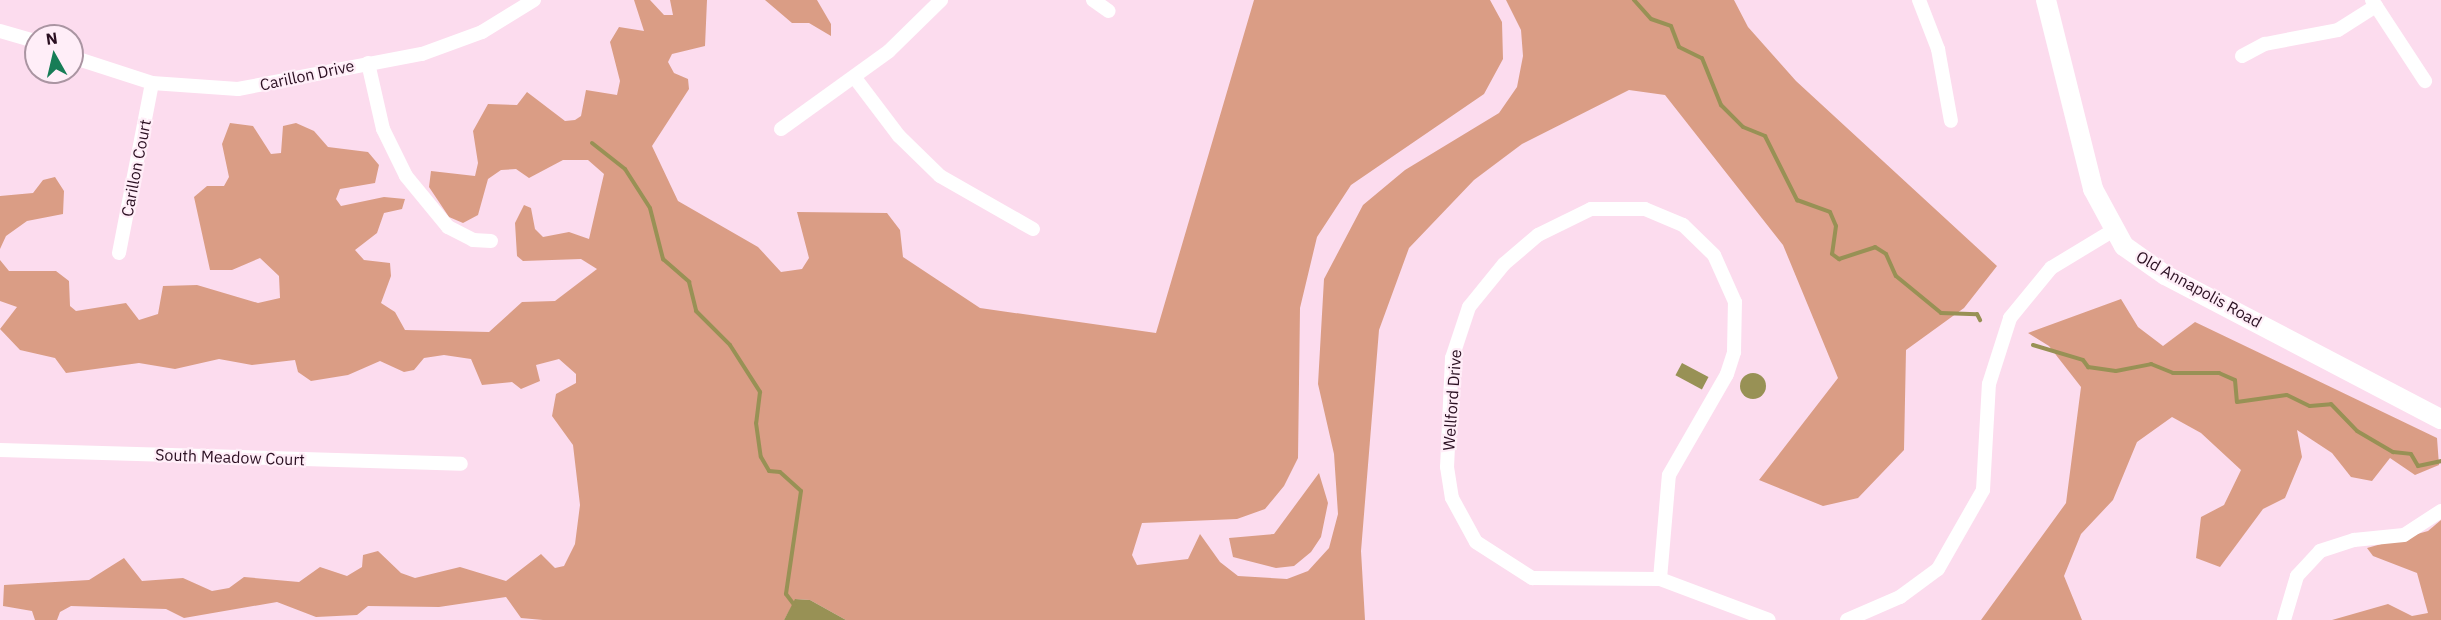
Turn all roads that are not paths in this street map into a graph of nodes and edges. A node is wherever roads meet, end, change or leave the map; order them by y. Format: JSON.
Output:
{"nodes":[{"id":1,"x":534,"y":0,"type":"edge"},
{"id":2,"x":941,"y":0,"type":"edge"},
{"id":3,"x":1094,"y":0,"type":"edge"},
{"id":4,"x":1919,"y":0,"type":"edge"},
{"id":5,"x":2046,"y":0,"type":"edge"},
{"id":6,"x":2374,"y":3,"type":"edge"},
{"id":7,"x":1109,"y":11,"type":"dead end"},
{"id":8,"x":0,"y":31,"type":"edge"},
{"id":9,"x":24,"y":38,"type":"edge"},
{"id":10,"x":2242,"y":56,"type":"dead end"},
{"id":11,"x":84,"y":61,"type":"edge"},
{"id":12,"x":368,"y":63,"type":"junction"},
{"id":13,"x":855,"y":78,"type":"junction"},
{"id":14,"x":2425,"y":81,"type":"dead end"},
{"id":15,"x":152,"y":83,"type":"junction"},
{"id":16,"x":1951,"y":120,"type":"dead end"},
{"id":17,"x":781,"y":129,"type":"dead end"},
{"id":18,"x":1033,"y":229,"type":"dead end"},
{"id":19,"x":2112,"y":231,"type":"junction"},
{"id":20,"x":491,"y":241,"type":"dead end"},
{"id":21,"x":119,"y":253,"type":"dead end"},
{"id":22,"x":2441,"y":419,"type":"edge"},
{"id":23,"x":0,"y":450,"type":"edge"},
{"id":24,"x":461,"y":464,"type":"dead end"},
{"id":25,"x":2441,"y":511,"type":"edge"},
{"id":26,"x":1660,"y":579,"type":"junction"},
{"id":27,"x":1769,"y":620,"type":"edge"},
{"id":28,"x":1847,"y":620,"type":"edge"},
{"id":29,"x":2284,"y":620,"type":"edge"}],
"edges":[{"from":1,"to":12,"type":"street","name":"Carillon Drive"},
{"from":2,"to":13,"type":"street"},
{"from":3,"to":7,"type":"street"},
{"from":4,"to":16,"type":"street"},
{"from":5,"to":19,"type":"street","name":"Old Annapolis Road"},
{"from":6,"to":10,"type":"street"},
{"from":6,"to":14,"type":"street"},
{"from":8,"to":9,"type":"street"},
{"from":11,"to":15,"type":"street","name":"Carillon Drive"},
{"from":12,"to":15,"type":"street","name":"Carillon Drive"},
{"from":12,"to":20,"type":"street"},
{"from":13,"to":17,"type":"street"},
{"from":13,"to":18,"type":"street"},
{"from":15,"to":21,"type":"street","name":"Carillon Court"},
{"from":19,"to":22,"type":"street","name":"Old Annapolis Road"},
{"from":19,"to":28,"type":"street"},
{"from":23,"to":24,"type":"street","name":"South Meadow Court"},
{"from":25,"to":29,"type":"street"},
{"from":26,"to":26,"type":"street","name":"Wellford Drive"},
{"from":26,"to":27,"type":"street","name":"Wellford Drive"}]}
